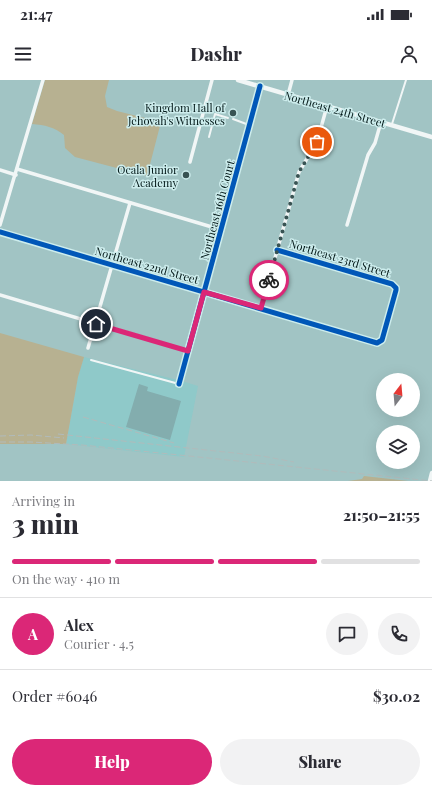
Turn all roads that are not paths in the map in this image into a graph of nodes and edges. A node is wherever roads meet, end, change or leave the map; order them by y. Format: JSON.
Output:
{"nodes":[{"id":1,"x":43,"y":80,"type":"edge"},
{"id":2,"x":212,"y":80,"type":"edge"},
{"id":3,"x":238,"y":80,"type":"edge"},
{"id":4,"x":292,"y":80,"type":"edge"},
{"id":5,"x":406,"y":80,"type":"edge"},
{"id":6,"x":260,"y":86,"type":"junction"},
{"id":7,"x":288,"y":95,"type":"junction"},
{"id":8,"x":327,"y":106,"type":"junction"},
{"id":9,"x":228,"y":118,"type":"dead end"},
{"id":10,"x":233,"y":119,"type":"dead end"},
{"id":11,"x":381,"y":122,"type":"junction"},
{"id":12,"x":250,"y":125,"type":"junction"},
{"id":13,"x":392,"y":125,"type":"junction"},
{"id":14,"x":209,"y":137,"type":"dead end"},
{"id":15,"x":432,"y":137,"type":"edge"},
{"id":16,"x":190,"y":162,"type":"dead end"},
{"id":17,"x":17,"y":169,"type":"junction"},
{"id":18,"x":0,"y":170,"type":"edge"},
{"id":19,"x":16,"y":175,"type":"junction"},
{"id":20,"x":130,"y":203,"type":"junction"},
{"id":21,"x":0,"y":225,"type":"edge"},
{"id":22,"x":347,"y":225,"type":"dead end"},
{"id":23,"x":222,"y":230,"type":"junction"},
{"id":24,"x":0,"y":232,"type":"edge"},
{"id":25,"x":277,"y":250,"type":"junction"},
{"id":26,"x":111,"y":265,"type":"junction"},
{"id":27,"x":204,"y":292,"type":"junction"},
{"id":28,"x":0,"y":295,"type":"edge"},
{"id":29,"x":261,"y":308,"type":"junction"},
{"id":30,"x":96,"y":324,"type":"junction"},
{"id":31,"x":380,"y":342,"type":"joint"},
{"id":32,"x":88,"y":348,"type":"dead end"},
{"id":33,"x":188,"y":351,"type":"junction"},
{"id":34,"x":91,"y":360,"type":"dead end"},
{"id":35,"x":179,"y":384,"type":"joint"},
{"id":36,"x":432,"y":473,"type":"edge"},
{"id":37,"x":430,"y":481,"type":"edge"}],
"edges":[{"from":1,"to":17,"type":"street"},
{"from":2,"to":16,"type":"street"},
{"from":3,"to":6,"type":"street","name":"Northeast 24th Street"},
{"from":4,"to":7,"type":"street"},
{"from":5,"to":13,"type":"lane"},
{"from":6,"to":7,"type":"street","name":"Northeast 24th Street"},
{"from":6,"to":12,"type":"street","name":"Northeast 16th Court"},
{"from":7,"to":8,"type":"street","name":"Northeast 24th Street"},
{"from":8,"to":11,"type":"street","name":"Northeast 24th Street"},
{"from":8,"to":25,"type":"street"},
{"from":9,"to":14,"type":"lane"},
{"from":10,"to":12,"type":"lane"},
{"from":11,"to":13,"type":"street","name":"Northeast 24th Street"},
{"from":11,"to":22,"type":"street"},
{"from":12,"to":23,"type":"street","name":"Northeast 16th Court"},
{"from":13,"to":15,"type":"street","name":"Northeast 24th Street"},
{"from":17,"to":19,"type":"street"},
{"from":17,"to":20,"type":"street"},
{"from":18,"to":19,"type":"street"},
{"from":19,"to":21,"type":"street"},
{"from":20,"to":23,"type":"street"},
{"from":20,"to":26,"type":"street"},
{"from":23,"to":27,"type":"street","name":"Northeast 16th Court"},
{"from":24,"to":26,"type":"street","name":"Northeast 22nd Street"},
{"from":25,"to":29,"type":"street"},
{"from":25,"to":31,"type":"street","name":"Northeast 23rd Street"},
{"from":26,"to":27,"type":"street","name":"Northeast 22nd Street"},
{"from":26,"to":30,"type":"street"},
{"from":27,"to":29,"type":"street","name":"Northeast 22nd Street"},
{"from":27,"to":33,"type":"street","name":"Northeast 16th Court"},
{"from":28,"to":30,"type":"street"},
{"from":29,"to":31,"type":"street","name":"Northeast 22nd Street"},
{"from":30,"to":32,"type":"street"},
{"from":30,"to":33,"type":"street"},
{"from":33,"to":35,"type":"street","name":"Northeast 16th Court"},
{"from":34,"to":35,"type":"lane"},
{"from":36,"to":37,"type":"street"}]}
